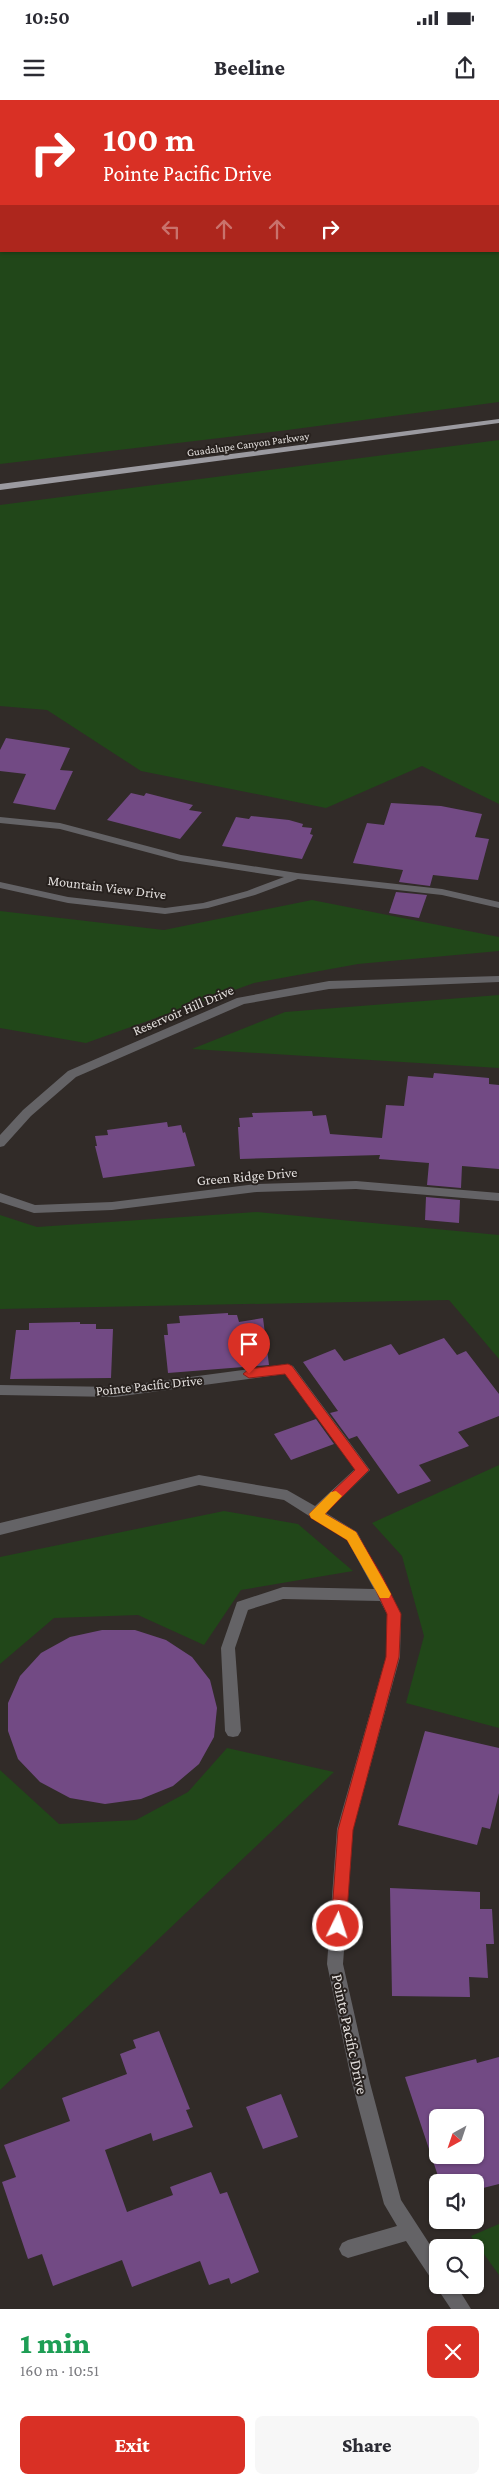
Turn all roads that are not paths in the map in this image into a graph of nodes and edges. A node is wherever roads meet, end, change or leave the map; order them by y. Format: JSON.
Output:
{"nodes":[{"id":1,"x":499,"y":421,"type":"edge"},
{"id":2,"x":0,"y":487,"type":"edge"},
{"id":3,"x":0,"y":820,"type":"edge"},
{"id":4,"x":296,"y":876,"type":"junction"},
{"id":5,"x":0,"y":885,"type":"edge"},
{"id":6,"x":499,"y":905,"type":"edge"},
{"id":7,"x":499,"y":979,"type":"edge"},
{"id":8,"x":0,"y":1142,"type":"edge"},
{"id":9,"x":499,"y":1196,"type":"edge"},
{"id":10,"x":0,"y":1197,"type":"edge"},
{"id":11,"x":0,"y":1390,"type":"edge"},
{"id":12,"x":316,"y":1514,"type":"junction"},
{"id":13,"x":0,"y":1529,"type":"edge"},
{"id":14,"x":385,"y":1595,"type":"junction"},
{"id":15,"x":233,"y":1731,"type":"dead end"},
{"id":16,"x":410,"y":2231,"type":"junction"},
{"id":17,"x":348,"y":2250,"type":"dead end"},
{"id":18,"x":429,"y":2260,"type":"edge"},
{"id":19,"x":451,"y":2294,"type":"edge"},
{"id":20,"x":462,"y":2309,"type":"edge"}],
"edges":[{"from":1,"to":2,"type":"main road","name":"Guadalupe Canyon Parkway"},
{"from":3,"to":4,"type":"street","name":"Mountain View Drive"},
{"from":4,"to":5,"type":"street","name":"Mountain View Drive"},
{"from":4,"to":6,"type":"street","name":"Mountain View Drive"},
{"from":7,"to":8,"type":"street","name":"Reservoir Hill Drive"},
{"from":9,"to":10,"type":"street","name":"Green Ridge Drive"},
{"from":11,"to":12,"type":"street","name":"Pointe Pacific Drive"},
{"from":12,"to":13,"type":"street","name":"Pointe Pacific Drive"},
{"from":12,"to":14,"type":"street","name":"Pointe Pacific Drive"},
{"from":14,"to":15,"type":"street"},
{"from":14,"to":16,"type":"street","name":"Pointe Pacific Drive"},
{"from":16,"to":17,"type":"street"},
{"from":16,"to":18,"type":"street","name":"Pointe Pacific Drive"},
{"from":19,"to":20,"type":"street"}]}
